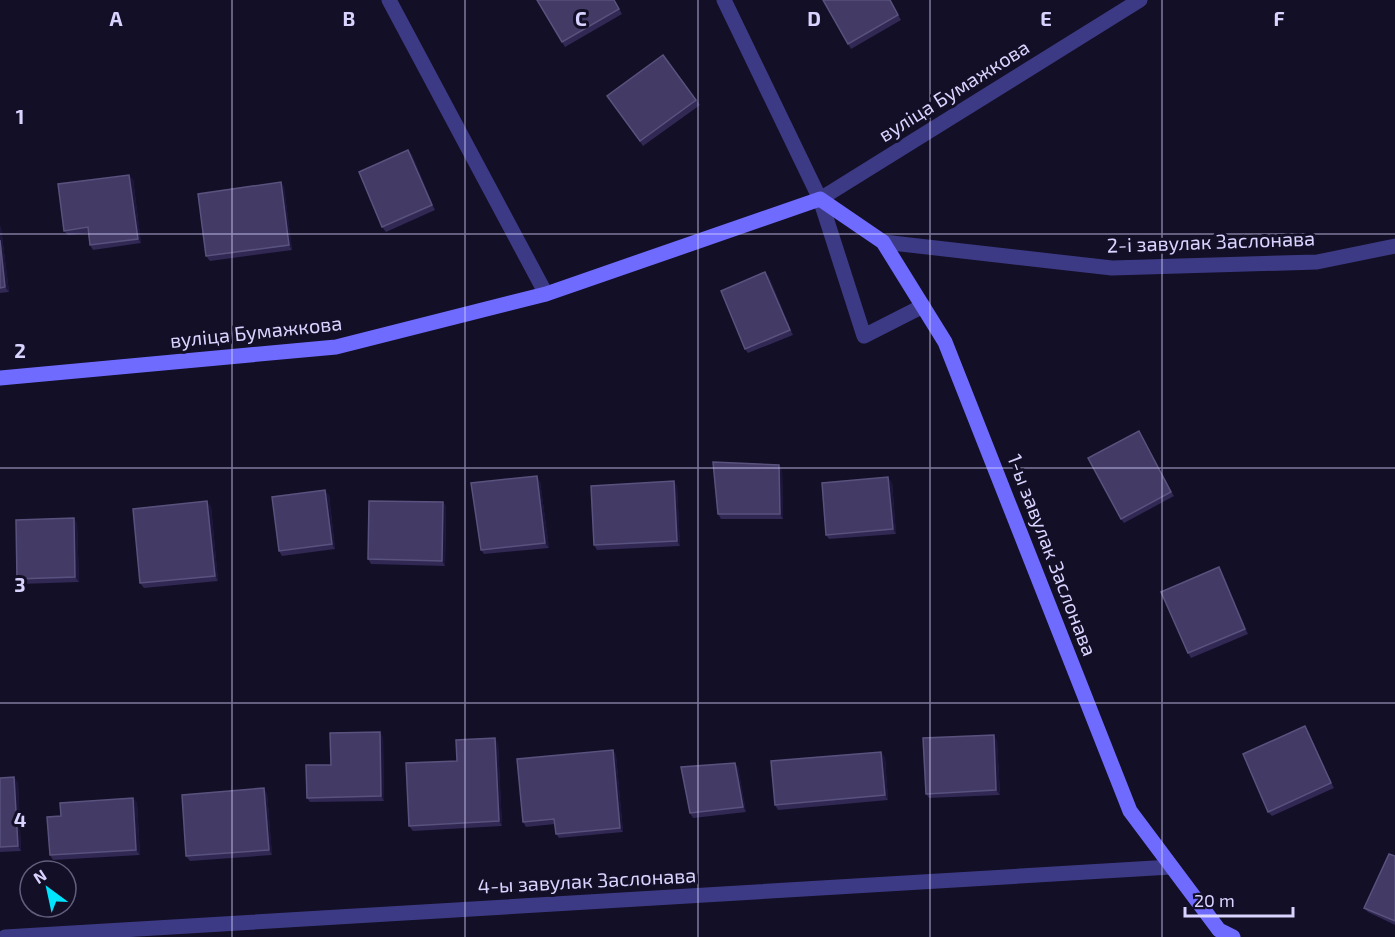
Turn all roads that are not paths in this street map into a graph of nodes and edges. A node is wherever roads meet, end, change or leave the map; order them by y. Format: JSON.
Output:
{"nodes":[{"id":1,"x":389,"y":0,"type":"edge"},
{"id":2,"x":724,"y":0,"type":"edge"},
{"id":3,"x":1140,"y":0,"type":"edge"},
{"id":4,"x":820,"y":199,"type":"junction"},
{"id":5,"x":883,"y":242,"type":"junction"},
{"id":6,"x":1395,"y":246,"type":"edge"},
{"id":7,"x":546,"y":294,"type":"junction"},
{"id":8,"x":923,"y":306,"type":"junction"},
{"id":9,"x":0,"y":378,"type":"edge"},
{"id":10,"x":1172,"y":867,"type":"junction"},
{"id":11,"x":5,"y":937,"type":"edge"},
{"id":12,"x":1233,"y":937,"type":"edge"}],
"edges":[{"from":1,"to":7,"type":"street"},
{"from":2,"to":4,"type":"street"},
{"from":3,"to":4,"type":"street","name":"вуліца Бумажкова"},
{"from":4,"to":5,"type":"street","name":"1-ы завулак Заслонава"},
{"from":4,"to":7,"type":"street","name":"вуліца Бумажкова"},
{"from":4,"to":8,"type":"street"},
{"from":5,"to":6,"type":"street","name":"2-і завулак Заслонава"},
{"from":5,"to":8,"type":"street","name":"1-ы завулак Заслонава"},
{"from":7,"to":9,"type":"street","name":"вуліца Бумажкова"},
{"from":8,"to":10,"type":"street","name":"1-ы завулак Заслонава"},
{"from":10,"to":11,"type":"street","name":"4-ы завулак Заслонава"},
{"from":10,"to":12,"type":"street","name":"1-ы завулак Заслонава"}]}
